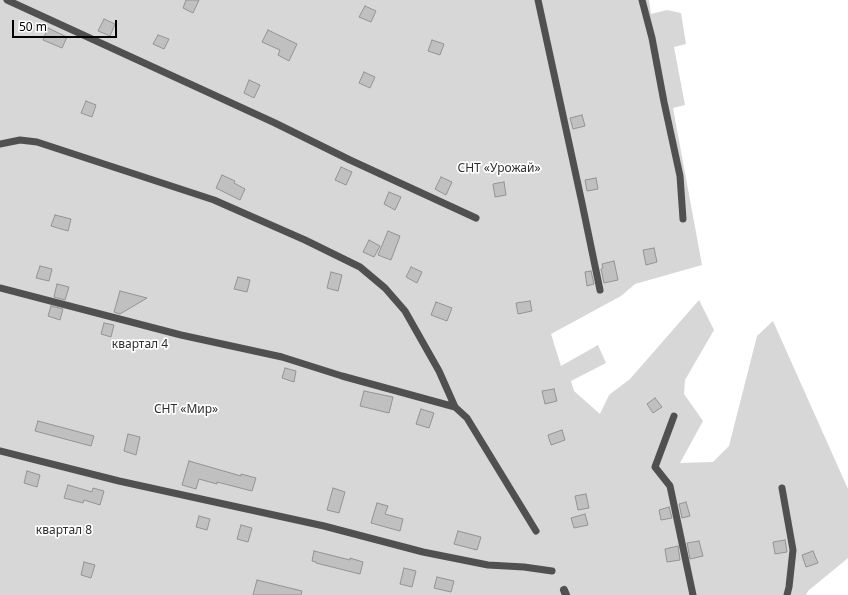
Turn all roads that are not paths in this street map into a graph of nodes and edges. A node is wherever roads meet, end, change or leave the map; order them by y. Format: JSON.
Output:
{"nodes":[{"id":1,"x":7,"y":0,"type":"edge"},
{"id":2,"x":538,"y":0,"type":"edge"},
{"id":3,"x":642,"y":0,"type":"edge"},
{"id":4,"x":0,"y":144,"type":"edge"},
{"id":5,"x":476,"y":218,"type":"dead end"},
{"id":6,"x":683,"y":219,"type":"dead end"},
{"id":7,"x":0,"y":288,"type":"edge"},
{"id":8,"x":600,"y":290,"type":"dead end"},
{"id":9,"x":455,"y":407,"type":"junction"},
{"id":10,"x":674,"y":416,"type":"dead end"},
{"id":11,"x":0,"y":451,"type":"edge"},
{"id":12,"x":782,"y":488,"type":"dead end"},
{"id":13,"x":536,"y":531,"type":"dead end"},
{"id":14,"x":552,"y":571,"type":"dead end"},
{"id":15,"x":693,"y":595,"type":"edge"},
{"id":16,"x":787,"y":595,"type":"edge"}],
"edges":[{"from":1,"to":5,"type":"lane"},
{"from":2,"to":8,"type":"lane"},
{"from":3,"to":6,"type":"lane"},
{"from":4,"to":9,"type":"lane"},
{"from":7,"to":9,"type":"lane"},
{"from":9,"to":13,"type":"lane"},
{"from":10,"to":15,"type":"lane"},
{"from":11,"to":14,"type":"lane"},
{"from":12,"to":16,"type":"lane"}]}
